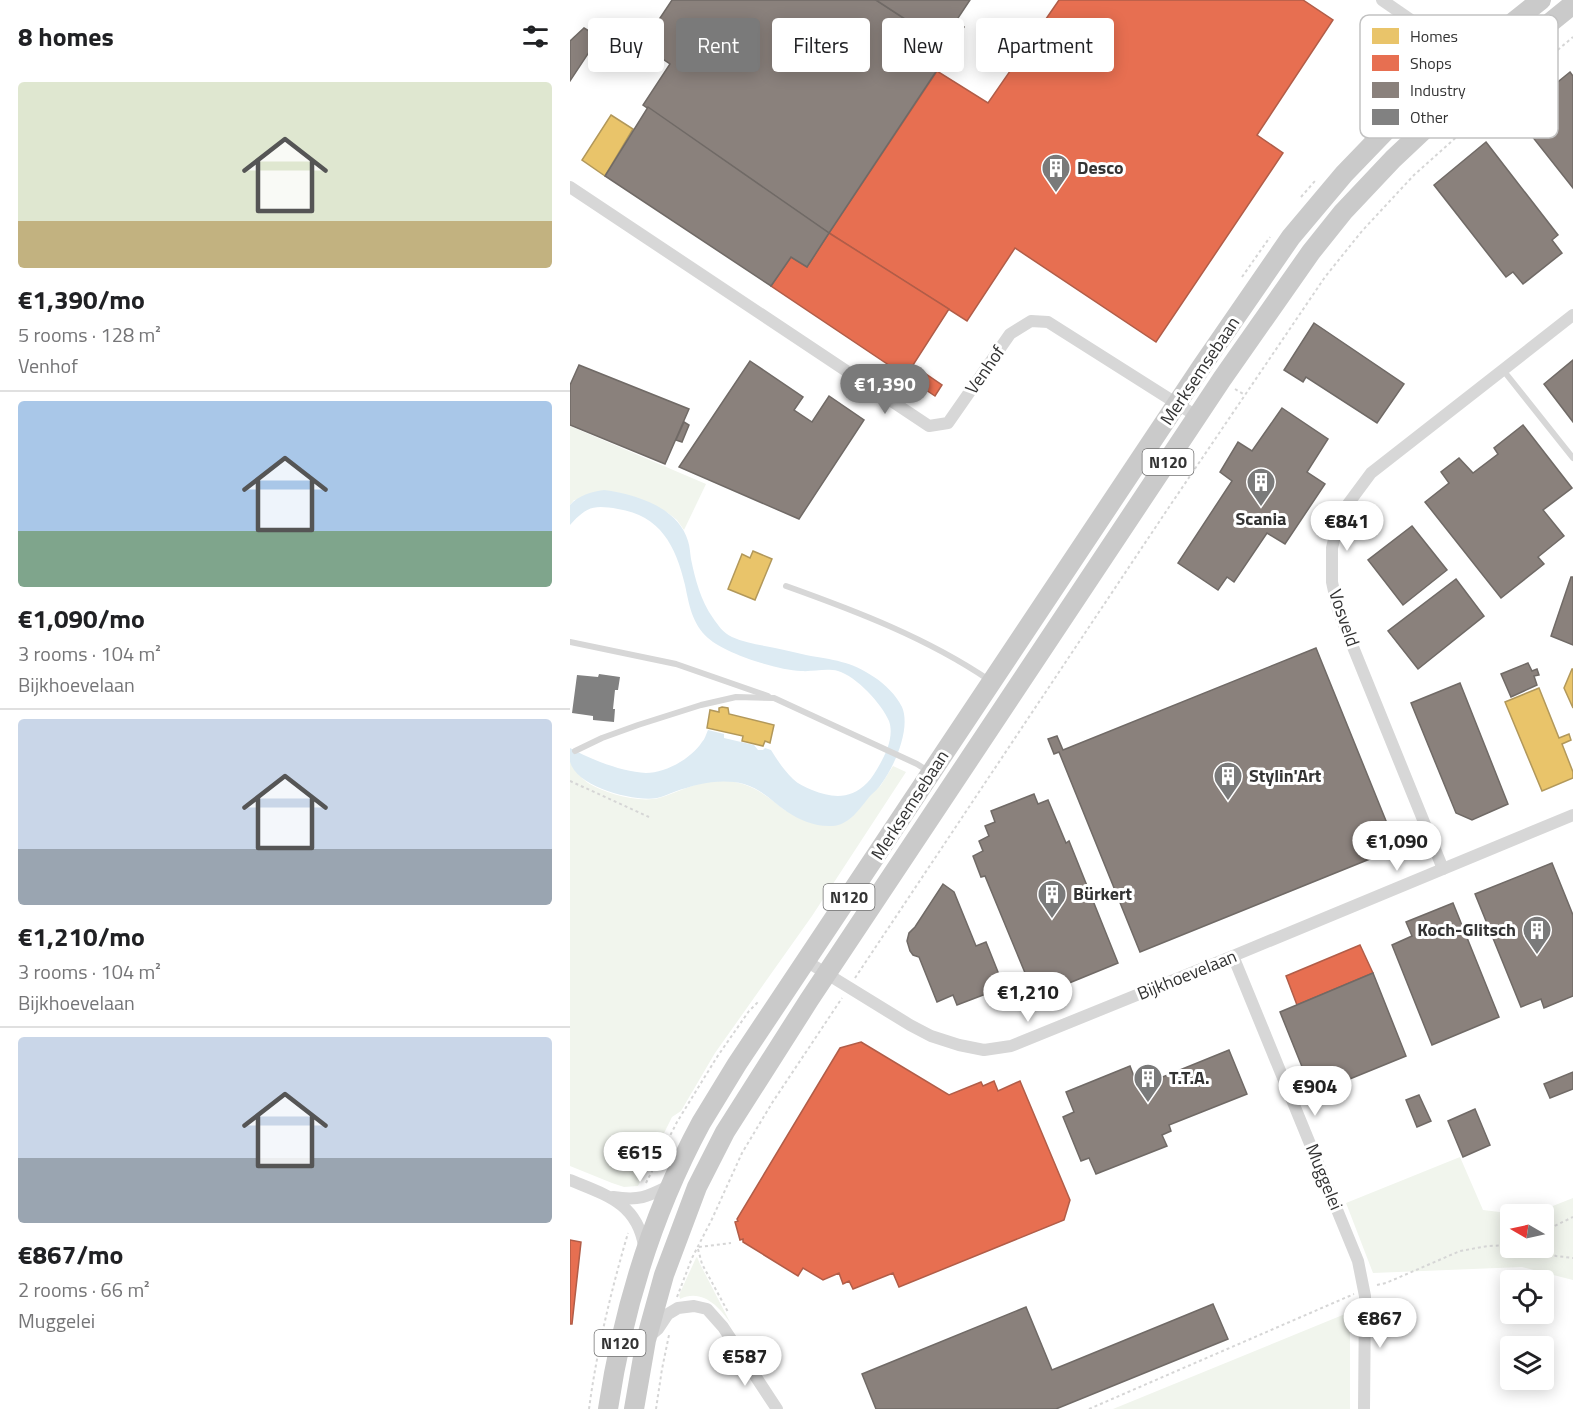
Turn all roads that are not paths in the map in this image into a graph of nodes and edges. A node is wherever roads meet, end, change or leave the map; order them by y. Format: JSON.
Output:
{"nodes":[{"id":1,"x":1382,"y":0,"type":"edge"},
{"id":2,"x":1541,"y":0,"type":"edge"},
{"id":3,"x":1573,"y":4,"type":"edge"},
{"id":4,"x":1404,"y":15,"type":"edge"},
{"id":5,"x":1522,"y":15,"type":"edge"},
{"id":6,"x":1558,"y":16,"type":"edge"},
{"id":7,"x":1379,"y":138,"type":"edge"},
{"id":8,"x":1416,"y":138,"type":"edge"},
{"id":9,"x":570,"y":188,"type":"edge"},
{"id":10,"x":1301,"y":245,"type":"junction"},
{"id":11,"x":1573,"y":315,"type":"edge"},
{"id":12,"x":1503,"y":370,"type":"junction"},
{"id":13,"x":1177,"y":404,"type":"junction"},
{"id":14,"x":1197,"y":417,"type":"junction"},
{"id":15,"x":1573,"y":458,"type":"edge"},
{"id":16,"x":786,"y":585,"type":"dead end"},
{"id":17,"x":570,"y":642,"type":"edge"},
{"id":18,"x":992,"y":682,"type":"junction"},
{"id":19,"x":774,"y":698,"type":"junction"},
{"id":20,"x":575,"y":751,"type":"dead end"},
{"id":21,"x":931,"y":773,"type":"junction"},
{"id":22,"x":1573,"y":816,"type":"edge"},
{"id":23,"x":1443,"y":869,"type":"junction"},
{"id":24,"x":1233,"y":956,"type":"junction"},
{"id":25,"x":806,"y":961,"type":"junction"},
{"id":26,"x":827,"y":974,"type":"junction"},
{"id":27,"x":570,"y":1180,"type":"edge"},
{"id":28,"x":672,"y":1184,"type":"junction"},
{"id":29,"x":611,"y":1197,"type":"junction"},
{"id":30,"x":645,"y":1250,"type":"junction"},
{"id":31,"x":646,"y":1340,"type":"junction"},
{"id":32,"x":608,"y":1409,"type":"edge"},
{"id":33,"x":634,"y":1409,"type":"edge"},
{"id":34,"x":777,"y":1409,"type":"edge"},
{"id":35,"x":1364,"y":1409,"type":"edge"}],
"edges":[{"from":1,"to":4,"type":"street"},
{"from":2,"to":5,"type":"main road","name":"Merksemsebaan","number":"N120"},
{"from":3,"to":6,"type":"main road","name":"Merksemsebaan","number":"N120"},
{"from":7,"to":10,"type":"main road","name":"Merksemsebaan","number":"N120"},
{"from":8,"to":10,"type":"main road","name":"Merksemsebaan","number":"N120"},
{"from":9,"to":13,"type":"street","name":"Venhof"},
{"from":10,"to":13,"type":"main road","name":"Merksemsebaan","number":"N120"},
{"from":10,"to":14,"type":"main road","name":"Merksemsebaan","number":"N120"},
{"from":11,"to":12,"type":"street","name":"Vosveld"},
{"from":12,"to":15,"type":"lane"},
{"from":12,"to":23,"type":"street","name":"Vosveld"},
{"from":13,"to":14,"type":"street","name":"Venhof"},
{"from":13,"to":18,"type":"main road","name":"Merksemsebaan","number":"N120"},
{"from":14,"to":26,"type":"main road","name":"Merksemsebaan","number":"N120"},
{"from":16,"to":18,"type":"lane"},
{"from":17,"to":19,"type":"lane"},
{"from":18,"to":21,"type":"main road","name":"Merksemsebaan","number":"N120"},
{"from":19,"to":20,"type":"lane"},
{"from":19,"to":21,"type":"lane"},
{"from":21,"to":25,"type":"main road","name":"Merksemsebaan","number":"N120"},
{"from":22,"to":23,"type":"street","name":"Bijkhoevelaan"},
{"from":23,"to":24,"type":"street","name":"Bijkhoevelaan"},
{"from":24,"to":26,"type":"street","name":"Bijkhoevelaan"},
{"from":24,"to":35,"type":"street","name":"Muggelei"},
{"from":25,"to":26,"type":"street","name":"Bijkhoevelaan"},
{"from":25,"to":28,"type":"main road","name":"Merksemsebaan","number":"N120"},
{"from":26,"to":31,"type":"main road","name":"Merksemsebaan","number":"N120"},
{"from":27,"to":29,"type":"street"},
{"from":28,"to":29,"type":"street"},
{"from":28,"to":30,"type":"main road","name":"Merksemsebaan","number":"N120"},
{"from":29,"to":30,"type":"street"},
{"from":30,"to":32,"type":"main road","name":"Merksemsebaan","number":"N120"},
{"from":31,"to":33,"type":"main road","name":"Merksemsebaan","number":"N120"},
{"from":31,"to":34,"type":"street"}]}
